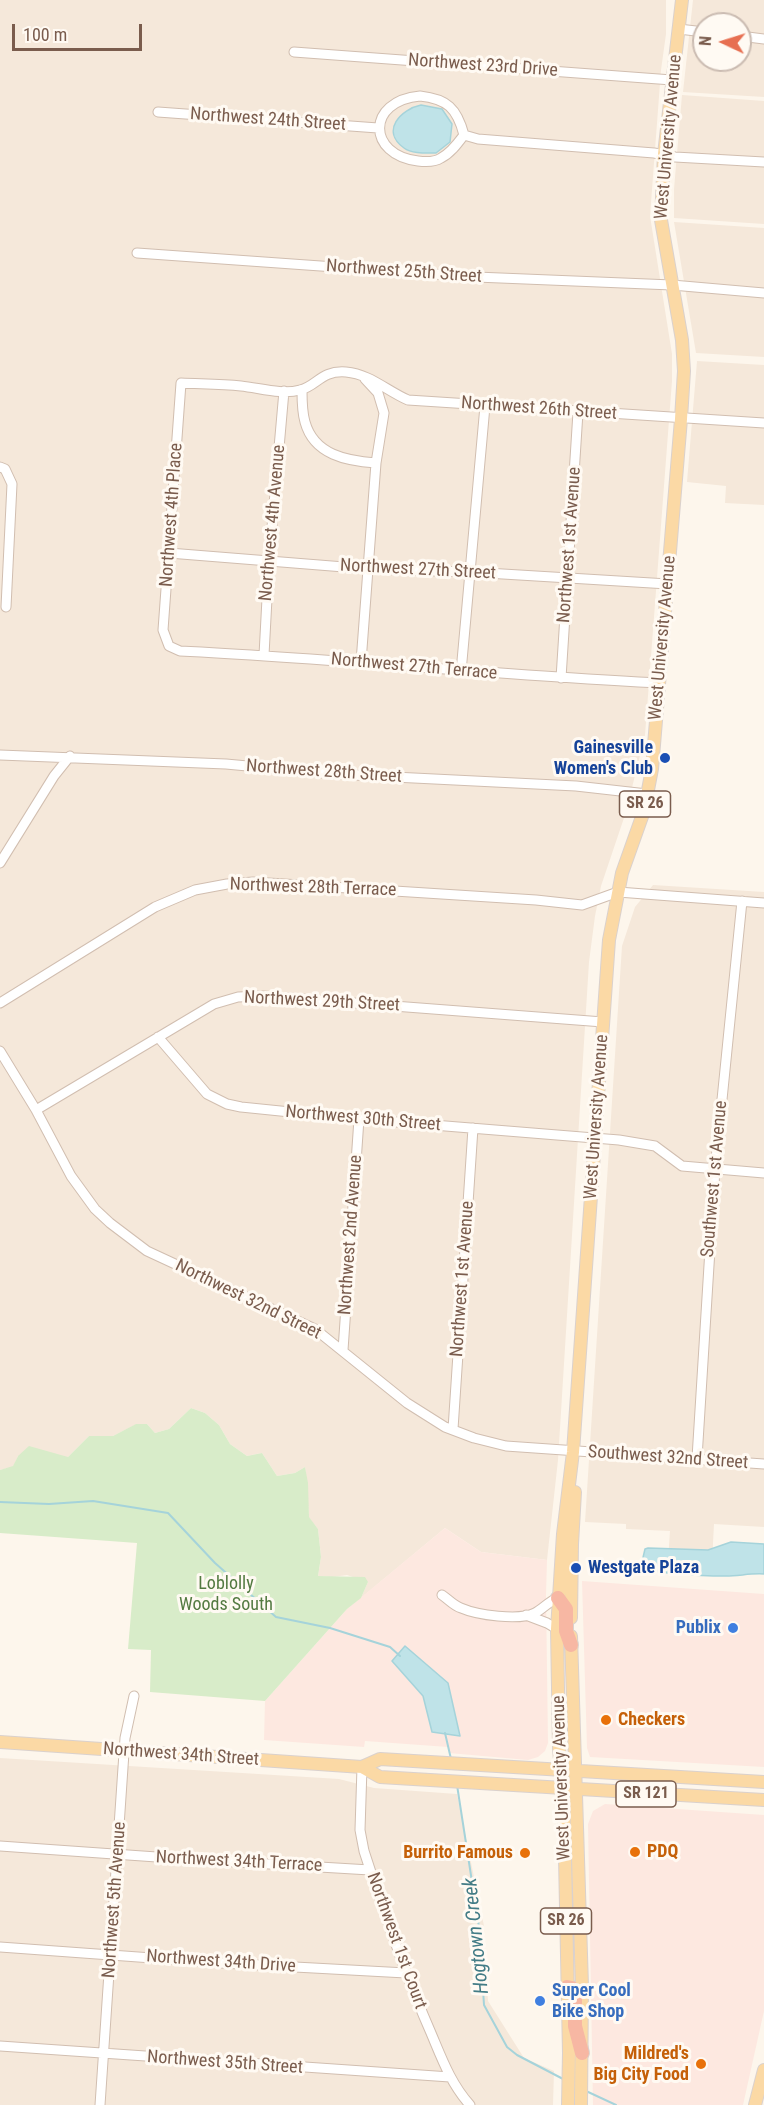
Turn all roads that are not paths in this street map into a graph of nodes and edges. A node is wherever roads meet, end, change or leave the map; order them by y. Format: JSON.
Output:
{"nodes":[{"id":1,"x":682,"y":0,"type":"edge"},
{"id":2,"x":679,"y":29,"type":"junction"},
{"id":3,"x":692,"y":31,"type":"edge"},
{"id":4,"x":294,"y":52,"type":"dead end"},
{"id":5,"x":672,"y":80,"type":"junction"},
{"id":6,"x":158,"y":112,"type":"dead end"},
{"id":7,"x":378,"y":128,"type":"junction"},
{"id":8,"x":464,"y":135,"type":"junction"},
{"id":9,"x":664,"y":154,"type":"junction"},
{"id":10,"x":764,"y":162,"type":"edge"},
{"id":11,"x":137,"y":253,"type":"dead end"},
{"id":12,"x":672,"y":285,"type":"junction"},
{"id":13,"x":764,"y":293,"type":"edge"},
{"id":14,"x":364,"y":377,"type":"junction"},
{"id":15,"x":181,"y":383,"type":"joint"},
{"id":16,"x":302,"y":390,"type":"junction"},
{"id":17,"x":284,"y":392,"type":"junction"},
{"id":18,"x":398,"y":395,"type":"junction"},
{"id":19,"x":484,"y":406,"type":"junction"},
{"id":20,"x":578,"y":412,"type":"junction"},
{"id":21,"x":384,"y":413,"type":"junction"},
{"id":22,"x":681,"y":419,"type":"junction"},
{"id":23,"x":764,"y":423,"type":"edge"},
{"id":24,"x":376,"y":463,"type":"junction"},
{"id":25,"x":0,"y":466,"type":"edge"},
{"id":26,"x":169,"y":553,"type":"junction"},
{"id":27,"x":269,"y":561,"type":"junction"},
{"id":28,"x":369,"y":569,"type":"junction"},
{"id":29,"x":470,"y":572,"type":"junction"},
{"id":30,"x":568,"y":578,"type":"junction"},
{"id":31,"x":668,"y":584,"type":"junction"},
{"id":32,"x":6,"y":607,"type":"dead end"},
{"id":33,"x":169,"y":646,"type":"joint"},
{"id":34,"x":264,"y":655,"type":"junction"},
{"id":35,"x":361,"y":662,"type":"junction"},
{"id":36,"x":461,"y":672,"type":"junction"},
{"id":37,"x":561,"y":678,"type":"junction"},
{"id":38,"x":660,"y":683,"type":"junction"},
{"id":39,"x":0,"y":755,"type":"edge"},
{"id":40,"x":70,"y":756,"type":"junction"},
{"id":41,"x":647,"y":794,"type":"junction"},
{"id":42,"x":0,"y":863,"type":"edge"},
{"id":43,"x":618,"y":892,"type":"junction"},
{"id":44,"x":741,"y":901,"type":"junction"},
{"id":45,"x":764,"y":903,"type":"edge"},
{"id":46,"x":0,"y":1004,"type":"edge"},
{"id":47,"x":603,"y":1023,"type":"junction"},
{"id":48,"x":158,"y":1037,"type":"junction"},
{"id":49,"x":0,"y":1051,"type":"edge"},
{"id":50,"x":36,"y":1110,"type":"junction"},
{"id":51,"x":359,"y":1119,"type":"junction"},
{"id":52,"x":473,"y":1128,"type":"junction"},
{"id":53,"x":596,"y":1138,"type":"junction"},
{"id":54,"x":715,"y":1169,"type":"junction"},
{"id":55,"x":764,"y":1173,"type":"edge"},
{"id":56,"x":343,"y":1350,"type":"junction"},
{"id":57,"x":453,"y":1429,"type":"junction"},
{"id":58,"x":573,"y":1452,"type":"junction"},
{"id":59,"x":697,"y":1458,"type":"junction"},
{"id":60,"x":764,"y":1464,"type":"edge"},
{"id":61,"x":442,"y":1595,"type":"dead end"},
{"id":62,"x":558,"y":1598,"type":"junction"},
{"id":63,"x":526,"y":1615,"type":"junction"},
{"id":64,"x":557,"y":1629,"type":"junction"},
{"id":65,"x":571,"y":1645,"type":"junction"},
{"id":66,"x":134,"y":1696,"type":"dead end"},
{"id":67,"x":0,"y":1742,"type":"edge"},
{"id":68,"x":125,"y":1751,"type":"junction"},
{"id":69,"x":362,"y":1767,"type":"junction"},
{"id":70,"x":561,"y":1771,"type":"junction"},
{"id":71,"x":575,"y":1772,"type":"junction"},
{"id":72,"x":764,"y":1782,"type":"edge"},
{"id":73,"x":562,"y":1789,"type":"junction"},
{"id":74,"x":576,"y":1790,"type":"junction"},
{"id":75,"x":764,"y":1800,"type":"edge"},
{"id":76,"x":0,"y":1846,"type":"edge"},
{"id":77,"x":118,"y":1854,"type":"junction"},
{"id":78,"x":370,"y":1870,"type":"junction"},
{"id":79,"x":0,"y":1947,"type":"edge"},
{"id":80,"x":110,"y":1955,"type":"junction"},
{"id":81,"x":406,"y":1973,"type":"junction"},
{"id":82,"x":567,"y":1987,"type":"joint"},
{"id":83,"x":0,"y":2046,"type":"edge"},
{"id":84,"x":575,"y":2053,"type":"junction"},
{"id":85,"x":103,"y":2054,"type":"junction"},
{"id":86,"x":764,"y":2070,"type":"edge"},
{"id":87,"x":450,"y":2077,"type":"junction"},
{"id":88,"x":759,"y":2100,"type":"edge"},
{"id":89,"x":100,"y":2105,"type":"edge"},
{"id":90,"x":470,"y":2105,"type":"edge"},
{"id":91,"x":568,"y":2105,"type":"edge"},
{"id":92,"x":581,"y":2105,"type":"edge"}],
"edges":[{"from":1,"to":2,"type":"main road","name":"West University Avenue","number":"SR 26"},
{"from":2,"to":3,"type":"street"},
{"from":2,"to":5,"type":"main road","name":"West University Avenue","number":"SR 26"},
{"from":4,"to":5,"type":"street","name":"Northwest 23rd Drive"},
{"from":5,"to":9,"type":"main road","name":"West University Avenue","number":"SR 26"},
{"from":6,"to":7,"type":"street","name":"Northwest 24th Street"},
{"from":7,"to":8,"type":"street"},
{"from":7,"to":8,"type":"street"},
{"from":8,"to":9,"type":"street"},
{"from":9,"to":10,"type":"street"},
{"from":9,"to":12,"type":"main road","name":"West University Avenue","number":"SR 26"},
{"from":11,"to":12,"type":"street","name":"Northwest 25th Street"},
{"from":12,"to":13,"type":"street","name":"Northwest 25th Street"},
{"from":12,"to":22,"type":"main road","name":"West University Avenue","number":"SR 26"},
{"from":14,"to":16,"type":"street","name":"Northwest 26th Street"},
{"from":14,"to":18,"type":"street","name":"Northwest 26th Street"},
{"from":14,"to":21,"type":"street"},
{"from":15,"to":17,"type":"street","name":"Northwest 26th Street"},
{"from":15,"to":26,"type":"street","name":"Northwest 4th Place"},
{"from":16,"to":17,"type":"street","name":"Northwest 26th Street"},
{"from":16,"to":24,"type":"street"},
{"from":17,"to":27,"type":"street","name":"Northwest 4th Avenue"},
{"from":18,"to":19,"type":"street","name":"Northwest 26th Street"},
{"from":18,"to":21,"type":"street"},
{"from":19,"to":20,"type":"street","name":"Northwest 26th Street"},
{"from":19,"to":29,"type":"street"},
{"from":20,"to":22,"type":"street","name":"Northwest 26th Street"},
{"from":20,"to":30,"type":"street","name":"Northwest 1st Avenue"},
{"from":21,"to":24,"type":"street"},
{"from":22,"to":23,"type":"street","name":"Northwest 26th Street"},
{"from":22,"to":31,"type":"main road","name":"West University Avenue","number":"SR 26"},
{"from":24,"to":28,"type":"street"},
{"from":25,"to":32,"type":"street"},
{"from":26,"to":27,"type":"street","name":"Northwest 27th Street"},
{"from":26,"to":33,"type":"street","name":"Northwest 4th Place"},
{"from":27,"to":28,"type":"street","name":"Northwest 27th Street"},
{"from":27,"to":34,"type":"street","name":"Northwest 4th Avenue"},
{"from":28,"to":29,"type":"street","name":"Northwest 27th Street"},
{"from":28,"to":35,"type":"street"},
{"from":29,"to":30,"type":"street","name":"Northwest 27th Street"},
{"from":29,"to":36,"type":"street"},
{"from":30,"to":31,"type":"street","name":"Northwest 27th Street"},
{"from":30,"to":37,"type":"street","name":"Northwest 1st Avenue"},
{"from":31,"to":38,"type":"main road","name":"West University Avenue","number":"SR 26"},
{"from":33,"to":34,"type":"street","name":"Northwest 27th Terrace"},
{"from":34,"to":35,"type":"street","name":"Northwest 27th Terrace"},
{"from":35,"to":36,"type":"street","name":"Northwest 27th Terrace"},
{"from":36,"to":37,"type":"street","name":"Northwest 27th Terrace"},
{"from":37,"to":38,"type":"street","name":"Northwest 27th Terrace"},
{"from":38,"to":41,"type":"main road","name":"West University Avenue","number":"SR 26"},
{"from":39,"to":40,"type":"street","name":"Northwest 28th Street"},
{"from":40,"to":41,"type":"street","name":"Northwest 28th Street"},
{"from":40,"to":42,"type":"street"},
{"from":41,"to":43,"type":"main road","name":"West University Avenue","number":"SR 26"},
{"from":43,"to":44,"type":"street"},
{"from":43,"to":46,"type":"street","name":"Northwest 28th Terrace"},
{"from":43,"to":47,"type":"main road","name":"West University Avenue","number":"SR 26"},
{"from":44,"to":45,"type":"street"},
{"from":44,"to":54,"type":"street","name":"Southwest 1st Avenue"},
{"from":47,"to":48,"type":"street","name":"Northwest 29th Street"},
{"from":47,"to":53,"type":"main road","name":"West University Avenue","number":"SR 26"},
{"from":48,"to":50,"type":"street","name":"Northwest 29th Street"},
{"from":48,"to":51,"type":"street","name":"Northwest 30th Street"},
{"from":49,"to":50,"type":"street","name":"Northwest 32nd Street"},
{"from":50,"to":56,"type":"street","name":"Northwest 32nd Street"},
{"from":51,"to":52,"type":"street","name":"Northwest 30th Street"},
{"from":51,"to":56,"type":"street","name":"Northwest 2nd Avenue"},
{"from":52,"to":53,"type":"street","name":"Northwest 30th Street"},
{"from":52,"to":57,"type":"street","name":"Northwest 1st Avenue"},
{"from":53,"to":54,"type":"street","name":"Northwest 30th Street"},
{"from":53,"to":58,"type":"main road","name":"West University Avenue","number":"SR 26"},
{"from":54,"to":55,"type":"street","name":"Northwest 30th Street"},
{"from":54,"to":59,"type":"street","name":"Southwest 1st Avenue"},
{"from":56,"to":57,"type":"street","name":"Northwest 32nd Street"},
{"from":57,"to":58,"type":"street","name":"Northwest 32nd Street"},
{"from":58,"to":59,"type":"street","name":"Southwest 32nd Street"},
{"from":58,"to":62,"type":"main road","name":"West University Avenue","number":"SR 26"},
{"from":58,"to":65,"type":"main road","name":"West University Avenue","number":"SR 26"},
{"from":59,"to":60,"type":"street","name":"Southwest 32nd Street"},
{"from":61,"to":63,"type":"street"},
{"from":62,"to":63,"type":"street"},
{"from":62,"to":64,"type":"main road","name":"West University Avenue","number":"SR 26"},
{"from":62,"to":65,"type":"highway"},
{"from":63,"to":64,"type":"street"},
{"from":64,"to":70,"type":"main road","name":"West University Avenue","number":"SR 26"},
{"from":65,"to":71,"type":"main road","name":"West University Avenue","number":"SR 26"},
{"from":66,"to":68,"type":"street","name":"Northwest 5th Avenue"},
{"from":67,"to":68,"type":"main road","name":"Northwest 34th Street","number":"SR 121"},
{"from":68,"to":69,"type":"main road","name":"Northwest 34th Street","number":"SR 121"},
{"from":68,"to":77,"type":"street","name":"Northwest 5th Avenue"},
{"from":69,"to":70,"type":"main road","name":"Northwest 34th Street","number":"SR 121"},
{"from":69,"to":73,"type":"main road","name":"Northwest 34th Street","number":"SR 121"},
{"from":69,"to":78,"type":"street","name":"Northwest 1st Court"},
{"from":70,"to":71,"type":"main road","number":"SR 121"},
{"from":70,"to":73,"type":"main road","name":"West University Avenue","number":"SR 26"},
{"from":71,"to":72,"type":"main road","number":"SR 121"},
{"from":71,"to":74,"type":"main road","name":"West University Avenue","number":"SR 26"},
{"from":73,"to":74,"type":"main road","number":"SR 121"},
{"from":73,"to":82,"type":"main road","name":"West University Avenue","number":"SR 26"},
{"from":74,"to":75,"type":"main road","number":"SR 121"},
{"from":74,"to":84,"type":"main road","name":"West University Avenue","number":"SR 26"},
{"from":76,"to":77,"type":"street","name":"Northwest 34th Terrace"},
{"from":77,"to":78,"type":"street","name":"Northwest 34th Terrace"},
{"from":77,"to":80,"type":"street","name":"Northwest 5th Avenue"},
{"from":78,"to":81,"type":"street","name":"Northwest 1st Court"},
{"from":79,"to":80,"type":"street","name":"Northwest 34th Drive"},
{"from":80,"to":81,"type":"street","name":"Northwest 34th Drive"},
{"from":80,"to":85,"type":"street","name":"Northwest 5th Avenue"},
{"from":81,"to":87,"type":"street","name":"Northwest 1st Court"},
{"from":82,"to":84,"type":"highway"},
{"from":83,"to":85,"type":"street","name":"Northwest 35th Street"},
{"from":84,"to":91,"type":"main road","name":"West University Avenue","number":"SR 26"},
{"from":84,"to":92,"type":"main road","name":"West University Avenue","number":"SR 26"},
{"from":85,"to":87,"type":"street","name":"Northwest 35th Street"},
{"from":85,"to":89,"type":"street","name":"Northwest 5th Avenue"},
{"from":86,"to":88,"type":"main road"},
{"from":87,"to":90,"type":"street","name":"Northwest 1st Court"}]}
